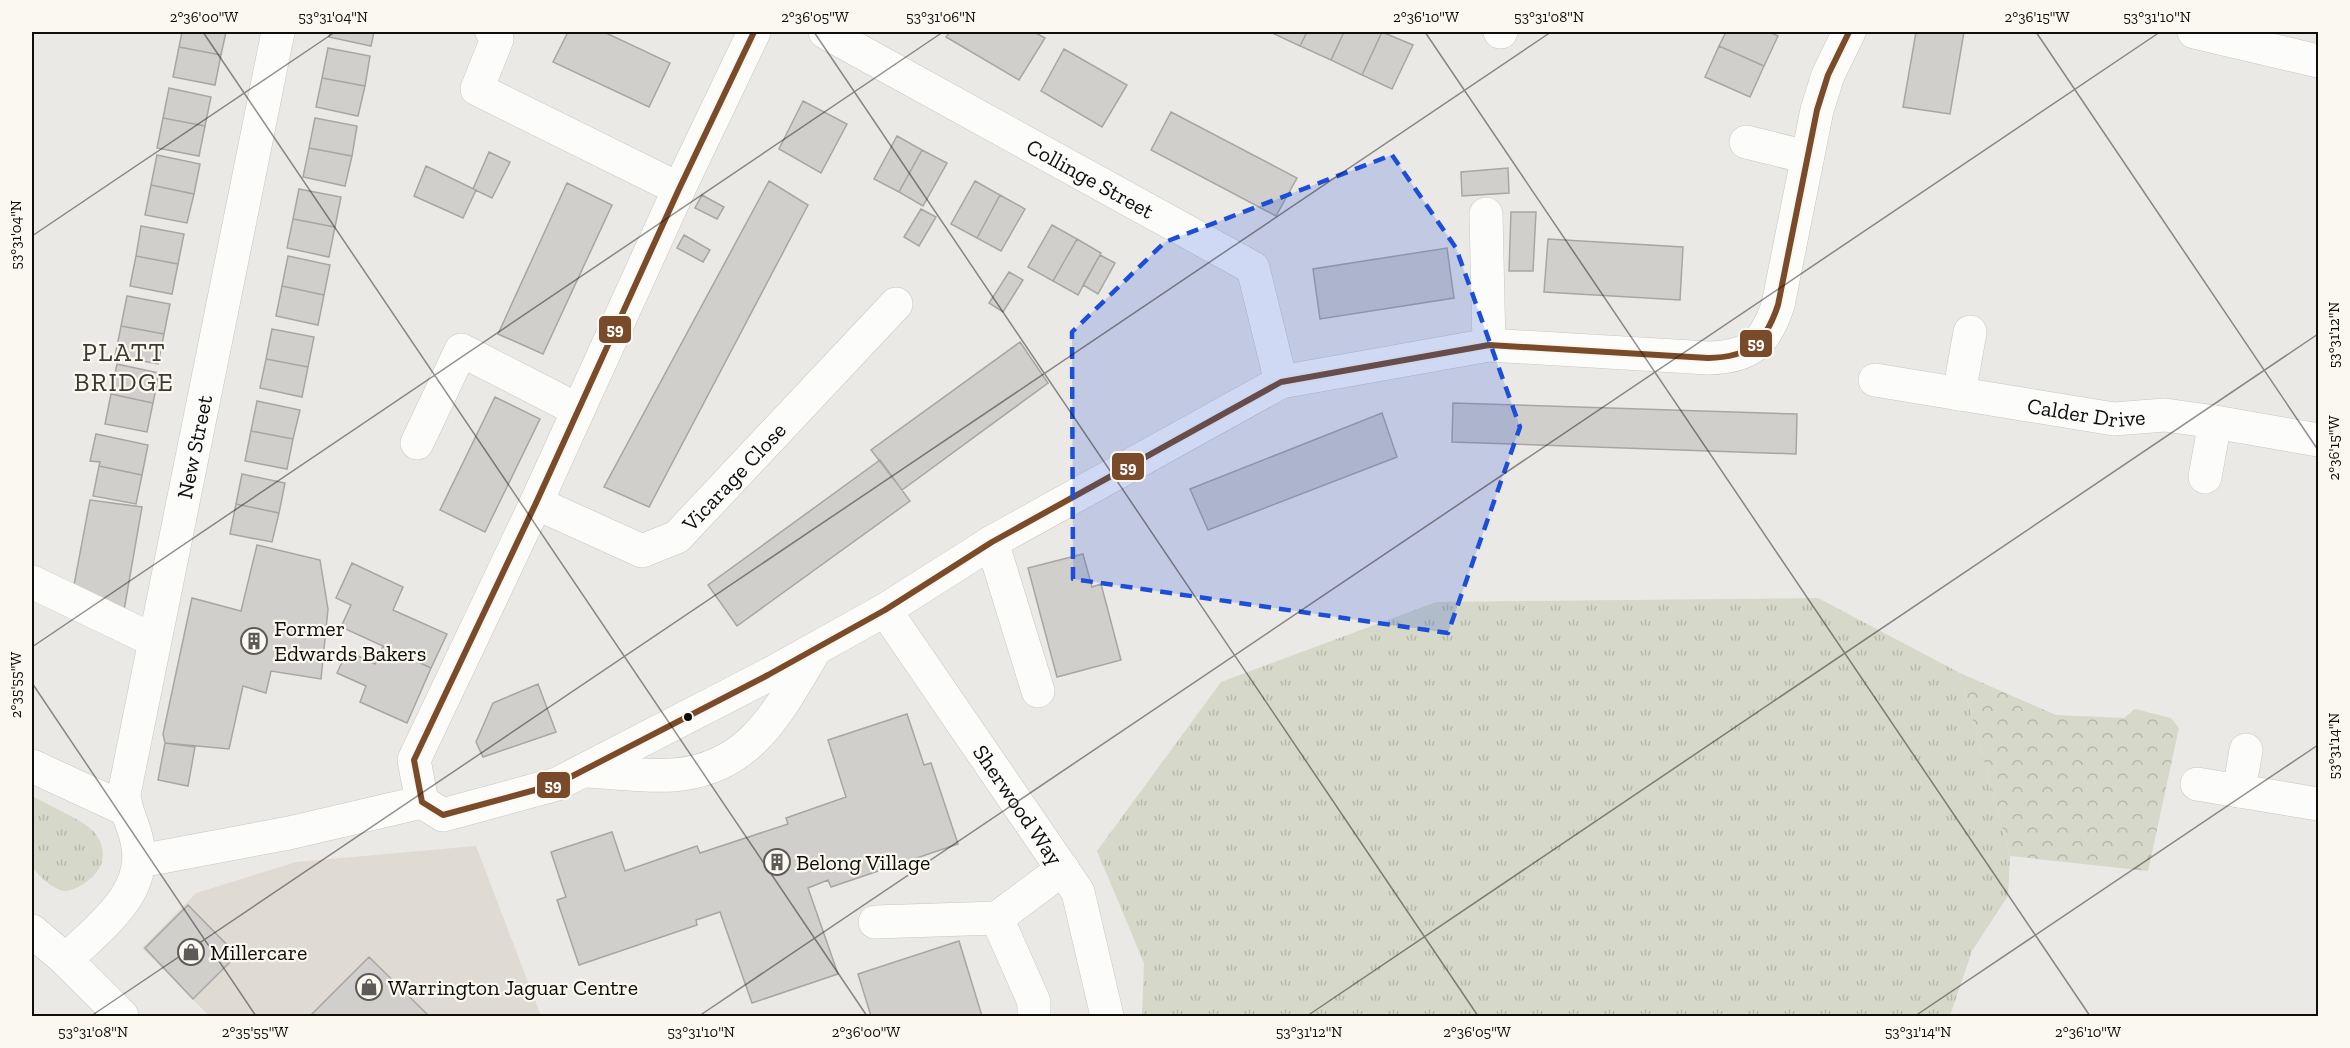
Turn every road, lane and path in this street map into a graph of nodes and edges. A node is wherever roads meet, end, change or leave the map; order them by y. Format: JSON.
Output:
{"nodes":[{"id":1,"x":278,"y":32,"type":"edge"},
{"id":2,"x":492,"y":32,"type":"edge"},
{"id":3,"x":754,"y":32,"type":"edge"},
{"id":4,"x":825,"y":32,"type":"edge"},
{"id":5,"x":1849,"y":32,"type":"edge"},
{"id":6,"x":2194,"y":32,"type":"edge"},
{"id":7,"x":2319,"y":61,"type":"edge"},
{"id":8,"x":1746,"y":142,"type":"dead end"},
{"id":9,"x":1807,"y":157,"type":"junction"},
{"id":10,"x":680,"y":189,"type":"junction"},
{"id":11,"x":1486,"y":214,"type":"dead end"},
{"id":12,"x":896,"y":304,"type":"dead end"},
{"id":13,"x":1970,"y":332,"type":"dead end"},
{"id":14,"x":1489,"y":345,"type":"junction"},
{"id":15,"x":1875,"y":380,"type":"dead end"},
{"id":16,"x":1281,"y":382,"type":"junction"},
{"id":17,"x":1959,"y":394,"type":"junction"},
{"id":18,"x":578,"y":410,"type":"junction"},
{"id":19,"x":2216,"y":422,"type":"junction"},
{"id":20,"x":2319,"y":440,"type":"edge"},
{"id":21,"x":417,"y":442,"type":"dead end"},
{"id":22,"x":2205,"y":477,"type":"dead end"},
{"id":23,"x":536,"y":503,"type":"junction"},
{"id":24,"x":992,"y":542,"type":"junction"},
{"id":25,"x":32,"y":582,"type":"edge"},
{"id":26,"x":885,"y":610,"type":"junction"},
{"id":27,"x":153,"y":640,"type":"junction"},
{"id":28,"x":816,"y":649,"type":"junction"},
{"id":29,"x":1038,"y":691,"type":"dead end"},
{"id":30,"x":2246,"y":750,"type":"dead end"},
{"id":31,"x":32,"y":766,"type":"edge"},
{"id":32,"x":583,"y":770,"type":"junction"},
{"id":33,"x":2197,"y":784,"type":"dead end"},
{"id":34,"x":2239,"y":791,"type":"junction"},
{"id":35,"x":422,"y":802,"type":"junction"},
{"id":36,"x":2319,"y":804,"type":"edge"},
{"id":37,"x":125,"y":809,"type":"junction"},
{"id":38,"x":140,"y":861,"type":"junction"},
{"id":39,"x":1063,"y":869,"type":"junction"},
{"id":40,"x":997,"y":918,"type":"junction"},
{"id":41,"x":875,"y":922,"type":"dead end"},
{"id":42,"x":32,"y":931,"type":"edge"},
{"id":43,"x":66,"y":960,"type":"junction"},
{"id":44,"x":122,"y":1017,"type":"edge"},
{"id":45,"x":1034,"y":1017,"type":"edge"},
{"id":46,"x":1107,"y":1017,"type":"edge"}],
"edges":[{"from":1,"to":27,"type":"street","name":"New Street"},
{"from":2,"to":10,"type":"street"},
{"from":3,"to":10,"type":"street"},
{"from":4,"to":16,"type":"street","name":"Collinge Street"},
{"from":5,"to":9,"type":"street"},
{"from":6,"to":7,"type":"street"},
{"from":8,"to":9,"type":"street"},
{"from":9,"to":14,"type":"street"},
{"from":10,"to":18,"type":"street"},
{"from":11,"to":14,"type":"street"},
{"from":12,"to":23,"type":"street","name":"Vicarage Close"},
{"from":13,"to":17,"type":"street"},
{"from":14,"to":16,"type":"street"},
{"from":15,"to":17,"type":"street","name":"Calder Drive"},
{"from":16,"to":24,"type":"street"},
{"from":17,"to":19,"type":"street","name":"Calder Drive"},
{"from":18,"to":21,"type":"street"},
{"from":18,"to":23,"type":"street"},
{"from":19,"to":20,"type":"street","name":"Calder Drive"},
{"from":19,"to":22,"type":"street"},
{"from":23,"to":35,"type":"street"},
{"from":24,"to":26,"type":"street"},
{"from":24,"to":29,"type":"street"},
{"from":25,"to":27,"type":"street"},
{"from":26,"to":28,"type":"street"},
{"from":26,"to":39,"type":"street","name":"Sherwood Way"},
{"from":27,"to":37,"type":"street","name":"New Street"},
{"from":28,"to":32,"type":"street"},
{"from":28,"to":32,"type":"street"},
{"from":30,"to":34,"type":"street"},
{"from":31,"to":37,"type":"street"},
{"from":32,"to":35,"type":"street"},
{"from":33,"to":34,"type":"street"},
{"from":34,"to":36,"type":"street"},
{"from":35,"to":38,"type":"street"},
{"from":37,"to":38,"type":"street","name":"New Street"},
{"from":38,"to":43,"type":"street"},
{"from":39,"to":40,"type":"street"},
{"from":39,"to":46,"type":"street","name":"Sherwood Way"},
{"from":40,"to":41,"type":"street"},
{"from":40,"to":45,"type":"street"},
{"from":42,"to":43,"type":"street"},
{"from":43,"to":44,"type":"street"}]}
